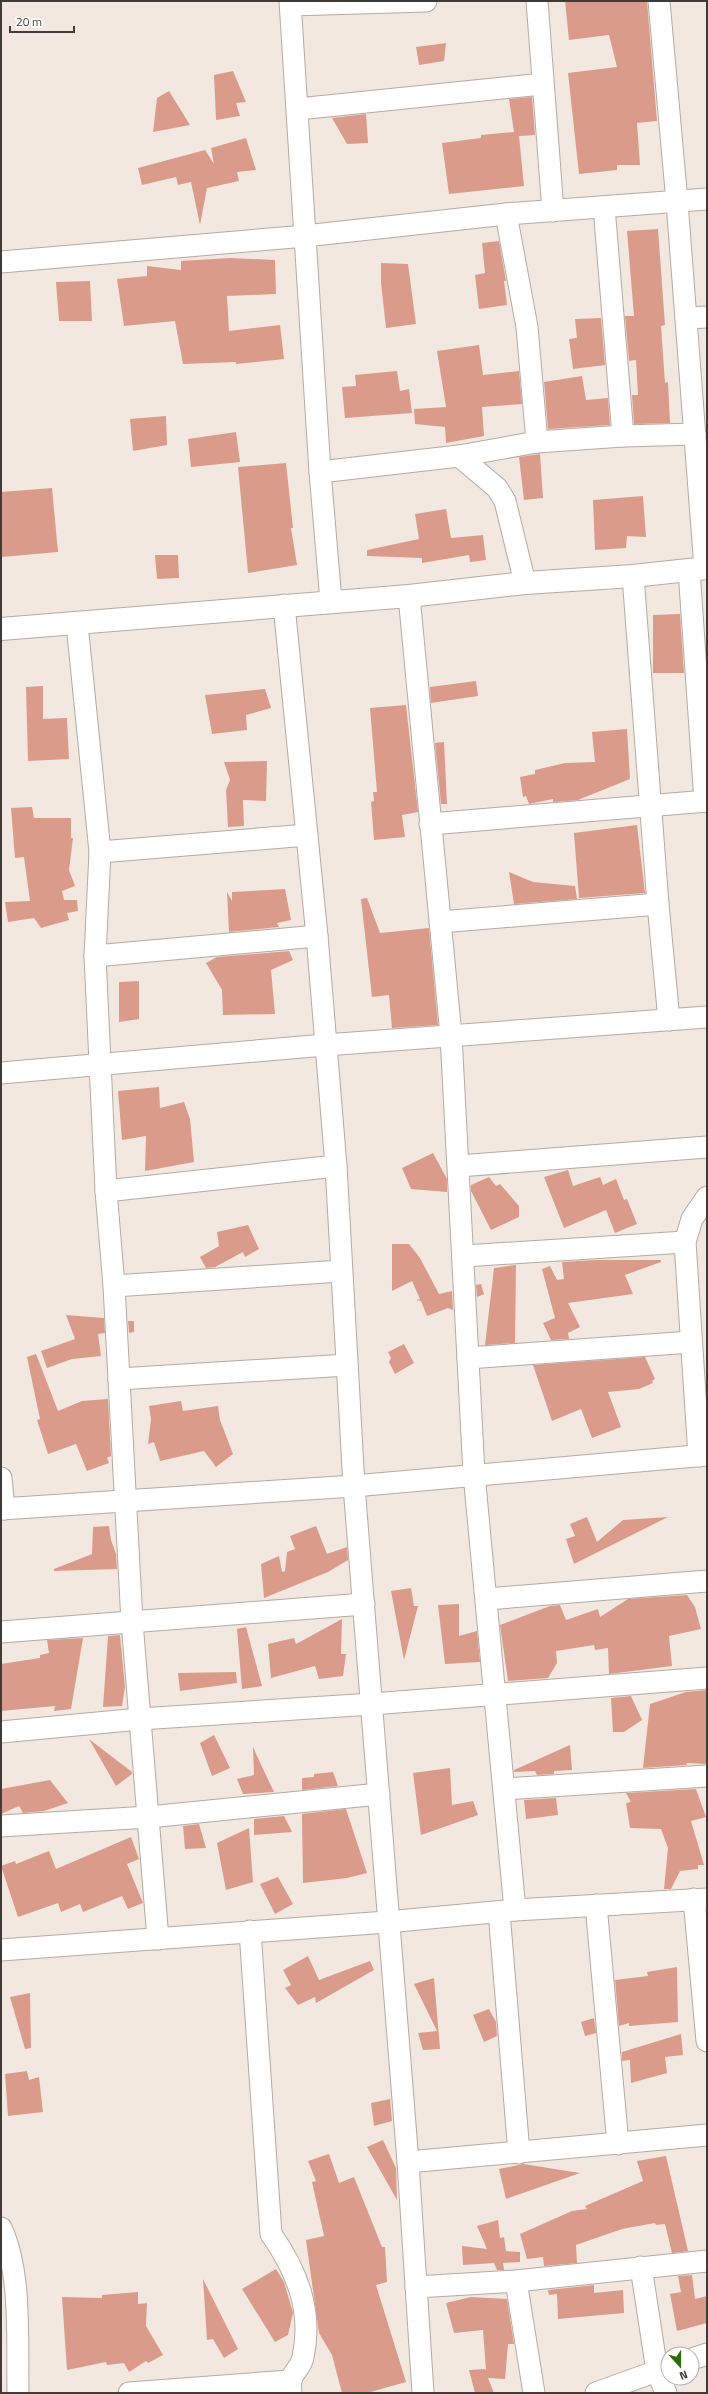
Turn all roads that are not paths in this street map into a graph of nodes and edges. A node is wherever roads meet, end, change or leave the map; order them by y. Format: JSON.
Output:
{"nodes":[{"id":1,"x":426,"y":1,"type":"edge"},
{"id":2,"x":537,"y":1,"type":"edge"},
{"id":3,"x":659,"y":1,"type":"edge"},
{"id":4,"x":290,"y":3,"type":"edge"},
{"id":5,"x":542,"y":84,"type":"junction"},
{"id":6,"x":298,"y":109,"type":"junction"},
{"id":7,"x":707,"y":199,"type":"edge"},
{"id":8,"x":677,"y":202,"type":"junction"},
{"id":9,"x":604,"y":207,"type":"junction"},
{"id":10,"x":553,"y":211,"type":"junction"},
{"id":11,"x":506,"y":214,"type":"junction"},
{"id":12,"x":305,"y":236,"type":"junction"},
{"id":13,"x":1,"y":262,"type":"edge"},
{"id":14,"x":707,"y":316,"type":"edge"},
{"id":15,"x":686,"y":318,"type":"junction"},
{"id":16,"x":695,"y":434,"type":"junction"},
{"id":17,"x":623,"y":436,"type":"junction"},
{"id":18,"x":537,"y":442,"type":"junction"},
{"id":19,"x":459,"y":456,"type":"junction"},
{"id":20,"x":320,"y":472,"type":"junction"},
{"id":21,"x":700,"y":569,"type":"edge"},
{"id":22,"x":632,"y":576,"type":"junction"},
{"id":23,"x":525,"y":583,"type":"junction"},
{"id":24,"x":409,"y":596,"type":"junction"},
{"id":25,"x":331,"y":601,"type":"junction"},
{"id":26,"x":284,"y":605,"type":"junction"},
{"id":27,"x":77,"y":624,"type":"junction"},
{"id":28,"x":1,"y":629,"type":"edge"},
{"id":29,"x":706,"y":801,"type":"edge"},
{"id":30,"x":650,"y":804,"type":"junction"},
{"id":31,"x":430,"y":824,"type":"junction"},
{"id":32,"x":307,"y":835,"type":"junction"},
{"id":33,"x":100,"y":852,"type":"junction"},
{"id":34,"x":658,"y":904,"type":"junction"},
{"id":35,"x":440,"y":922,"type":"junction"},
{"id":36,"x":317,"y":936,"type":"junction"},
{"id":37,"x":95,"y":956,"type":"junction"},
{"id":38,"x":707,"y":1017,"type":"edge"},
{"id":39,"x":669,"y":1020,"type":"junction"},
{"id":40,"x":451,"y":1035,"type":"junction"},
{"id":41,"x":326,"y":1046,"type":"junction"},
{"id":42,"x":100,"y":1065,"type":"junction"},
{"id":43,"x":1,"y":1071,"type":"edge"},
{"id":44,"x":707,"y":1147,"type":"edge"},
{"id":45,"x":336,"y":1166,"type":"junction"},
{"id":46,"x":459,"y":1166,"type":"junction"},
{"id":47,"x":106,"y":1191,"type":"junction"},
{"id":48,"x":707,"y":1197,"type":"edge"},
{"id":49,"x":685,"y":1242,"type":"junction"},
{"id":50,"x":464,"y":1256,"type":"junction"},
{"id":51,"x":341,"y":1271,"type":"junction"},
{"id":52,"x":114,"y":1286,"type":"junction"},
{"id":53,"x":691,"y":1342,"type":"junction"},
{"id":54,"x":468,"y":1358,"type":"junction"},
{"id":55,"x":347,"y":1365,"type":"junction"},
{"id":56,"x":119,"y":1379,"type":"junction"},
{"id":57,"x":703,"y":1455,"type":"edge"},
{"id":58,"x":474,"y":1474,"type":"junction"},
{"id":59,"x":1,"y":1478,"type":"edge"},
{"id":60,"x":354,"y":1486,"type":"junction"},
{"id":61,"x":125,"y":1501,"type":"junction"},
{"id":62,"x":2,"y":1509,"type":"edge"},
{"id":63,"x":707,"y":1581,"type":"edge"},
{"id":64,"x":487,"y":1599,"type":"junction"},
{"id":65,"x":364,"y":1604,"type":"junction"},
{"id":66,"x":132,"y":1622,"type":"junction"},
{"id":67,"x":1,"y":1632,"type":"edge"},
{"id":68,"x":707,"y":1678,"type":"edge"},
{"id":69,"x":495,"y":1694,"type":"junction"},
{"id":70,"x":372,"y":1704,"type":"junction"},
{"id":71,"x":140,"y":1719,"type":"junction"},
{"id":72,"x":1,"y":1732,"type":"edge"},
{"id":73,"x":707,"y":1776,"type":"edge"},
{"id":74,"x":504,"y":1789,"type":"junction"},
{"id":75,"x":379,"y":1794,"type":"junction"},
{"id":76,"x":148,"y":1817,"type":"junction"},
{"id":77,"x":1,"y":1826,"type":"edge"},
{"id":78,"x":700,"y":1899,"type":"edge"},
{"id":79,"x":596,"y":1905,"type":"junction"},
{"id":80,"x":507,"y":1911,"type":"junction"},
{"id":81,"x":387,"y":1922,"type":"junction"},
{"id":82,"x":250,"y":1932,"type":"junction"},
{"id":83,"x":158,"y":1939,"type":"junction"},
{"id":84,"x":1,"y":1950,"type":"edge"},
{"id":85,"x":707,"y":2041,"type":"edge"},
{"id":86,"x":707,"y":2135,"type":"edge"},
{"id":87,"x":618,"y":2144,"type":"junction"},
{"id":88,"x":519,"y":2153,"type":"junction"},
{"id":89,"x":408,"y":2162,"type":"junction"},
{"id":90,"x":1,"y":2228,"type":"edge"},
{"id":91,"x":707,"y":2261,"type":"edge"},
{"id":92,"x":641,"y":2267,"type":"junction"},
{"id":93,"x":516,"y":2281,"type":"junction"},
{"id":94,"x":416,"y":2287,"type":"junction"},
{"id":95,"x":660,"y":2359,"type":"edge"},
{"id":96,"x":660,"y":2370,"type":"edge"},
{"id":97,"x":290,"y":2387,"type":"edge"},
{"id":98,"x":18,"y":2393,"type":"edge"},
{"id":99,"x":129,"y":2393,"type":"edge"},
{"id":100,"x":423,"y":2393,"type":"edge"},
{"id":101,"x":534,"y":2393,"type":"edge"},
{"id":102,"x":596,"y":2393,"type":"edge"}],
"edges":[{"from":1,"to":4,"type":"street"},
{"from":2,"to":5,"type":"street"},
{"from":3,"to":8,"type":"street"},
{"from":4,"to":6,"type":"street"},
{"from":5,"to":6,"type":"street"},
{"from":5,"to":10,"type":"street"},
{"from":6,"to":12,"type":"street"},
{"from":7,"to":8,"type":"street"},
{"from":8,"to":9,"type":"street"},
{"from":8,"to":15,"type":"street"},
{"from":9,"to":10,"type":"street"},
{"from":9,"to":17,"type":"street"},
{"from":10,"to":11,"type":"street"},
{"from":11,"to":12,"type":"street"},
{"from":11,"to":18,"type":"street"},
{"from":12,"to":13,"type":"street"},
{"from":12,"to":20,"type":"street"},
{"from":14,"to":15,"type":"street"},
{"from":15,"to":16,"type":"street"},
{"from":16,"to":17,"type":"street"},
{"from":16,"to":21,"type":"street"},
{"from":17,"to":18,"type":"street"},
{"from":18,"to":19,"type":"street"},
{"from":19,"to":20,"type":"street"},
{"from":19,"to":23,"type":"street"},
{"from":20,"to":25,"type":"street"},
{"from":21,"to":22,"type":"street"},
{"from":21,"to":29,"type":"street"},
{"from":22,"to":23,"type":"street"},
{"from":22,"to":30,"type":"street"},
{"from":23,"to":24,"type":"street"},
{"from":24,"to":25,"type":"street"},
{"from":24,"to":31,"type":"street"},
{"from":25,"to":26,"type":"street"},
{"from":26,"to":27,"type":"street"},
{"from":26,"to":32,"type":"street"},
{"from":27,"to":28,"type":"street"},
{"from":27,"to":33,"type":"street"},
{"from":29,"to":30,"type":"street"},
{"from":30,"to":31,"type":"street"},
{"from":30,"to":34,"type":"street"},
{"from":31,"to":35,"type":"street"},
{"from":32,"to":33,"type":"street"},
{"from":32,"to":36,"type":"street"},
{"from":33,"to":37,"type":"street"},
{"from":34,"to":35,"type":"street"},
{"from":34,"to":39,"type":"street"},
{"from":35,"to":40,"type":"street"},
{"from":36,"to":37,"type":"street"},
{"from":36,"to":41,"type":"street"},
{"from":37,"to":42,"type":"street"},
{"from":38,"to":39,"type":"street"},
{"from":39,"to":40,"type":"street"},
{"from":40,"to":41,"type":"street"},
{"from":40,"to":46,"type":"street"},
{"from":41,"to":42,"type":"street"},
{"from":41,"to":45,"type":"street"},
{"from":42,"to":43,"type":"street"},
{"from":42,"to":47,"type":"street"},
{"from":44,"to":46,"type":"street"},
{"from":45,"to":47,"type":"street"},
{"from":45,"to":51,"type":"street"},
{"from":46,"to":50,"type":"street"},
{"from":47,"to":52,"type":"street"},
{"from":48,"to":49,"type":"street"},
{"from":49,"to":50,"type":"street"},
{"from":49,"to":53,"type":"street"},
{"from":50,"to":54,"type":"street"},
{"from":51,"to":52,"type":"street"},
{"from":51,"to":55,"type":"street"},
{"from":52,"to":56,"type":"street"},
{"from":53,"to":54,"type":"street"},
{"from":53,"to":57,"type":"street"},
{"from":54,"to":58,"type":"street"},
{"from":55,"to":56,"type":"street"},
{"from":55,"to":60,"type":"street"},
{"from":56,"to":61,"type":"street"},
{"from":57,"to":58,"type":"street"},
{"from":58,"to":60,"type":"street"},
{"from":58,"to":64,"type":"street"},
{"from":59,"to":62,"type":"street"},
{"from":60,"to":61,"type":"street"},
{"from":60,"to":65,"type":"street"},
{"from":61,"to":62,"type":"street"},
{"from":61,"to":66,"type":"street"},
{"from":63,"to":64,"type":"street"},
{"from":64,"to":69,"type":"street"},
{"from":65,"to":66,"type":"street"},
{"from":65,"to":70,"type":"street"},
{"from":66,"to":67,"type":"street"},
{"from":66,"to":71,"type":"street"},
{"from":68,"to":69,"type":"street"},
{"from":69,"to":70,"type":"street"},
{"from":69,"to":74,"type":"street"},
{"from":70,"to":71,"type":"street"},
{"from":70,"to":75,"type":"street"},
{"from":71,"to":72,"type":"street"},
{"from":71,"to":76,"type":"street"},
{"from":73,"to":74,"type":"street"},
{"from":74,"to":80,"type":"street"},
{"from":75,"to":76,"type":"street"},
{"from":75,"to":81,"type":"street"},
{"from":76,"to":77,"type":"street"},
{"from":76,"to":83,"type":"street"},
{"from":78,"to":79,"type":"street"},
{"from":78,"to":85,"type":"street"},
{"from":79,"to":80,"type":"street"},
{"from":79,"to":87,"type":"street"},
{"from":80,"to":81,"type":"street"},
{"from":80,"to":88,"type":"street"},
{"from":81,"to":82,"type":"street"},
{"from":81,"to":89,"type":"street"},
{"from":82,"to":83,"type":"street"},
{"from":82,"to":97,"type":"street"},
{"from":83,"to":84,"type":"street"},
{"from":86,"to":87,"type":"street"},
{"from":87,"to":88,"type":"street"},
{"from":88,"to":89,"type":"street"},
{"from":89,"to":94,"type":"street"},
{"from":90,"to":98,"type":"street"},
{"from":91,"to":92,"type":"street"},
{"from":92,"to":93,"type":"street"},
{"from":92,"to":95,"type":"street"},
{"from":93,"to":94,"type":"street"},
{"from":93,"to":101,"type":"street"},
{"from":94,"to":100,"type":"street"},
{"from":96,"to":102,"type":"street"},
{"from":97,"to":99,"type":"street"}]}
